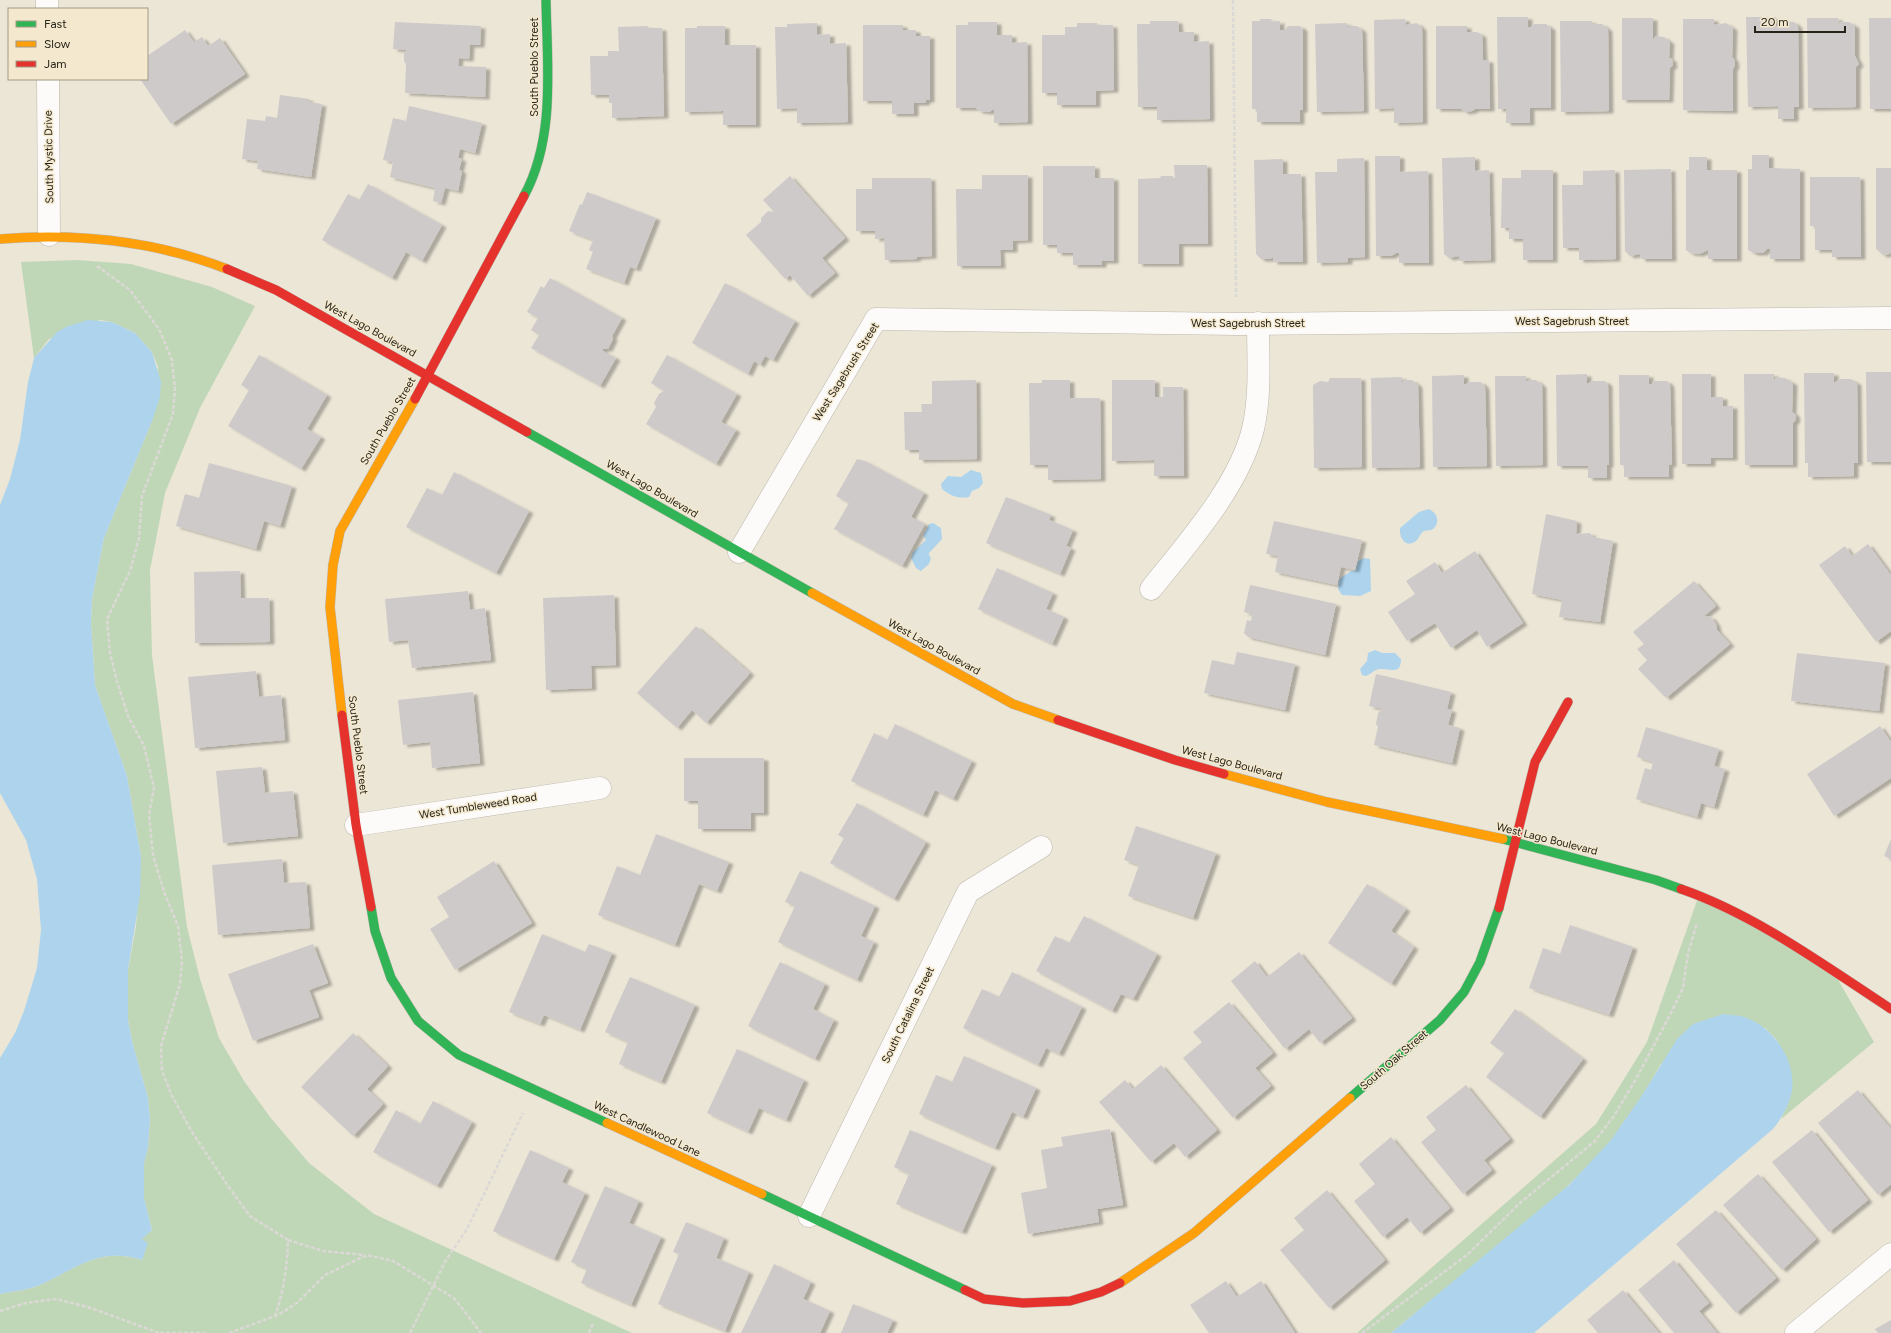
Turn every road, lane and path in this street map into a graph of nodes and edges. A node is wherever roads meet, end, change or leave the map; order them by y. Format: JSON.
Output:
{"nodes":[{"id":1,"x":546,"y":0,"type":"edge"},
{"id":2,"x":1233,"y":0,"type":"edge"},
{"id":3,"x":48,"y":80,"type":"edge"},
{"id":4,"x":50,"y":235,"type":"junction"},
{"id":5,"x":0,"y":239,"type":"edge"},
{"id":6,"x":130,"y":290,"type":"dead end"},
{"id":7,"x":1891,"y":318,"type":"edge"},
{"id":8,"x":1258,"y":323,"type":"junction"},
{"id":9,"x":1237,"y":324,"type":"junction"},
{"id":10,"x":428,"y":375,"type":"junction"},
{"id":11,"x":739,"y":552,"type":"junction"},
{"id":12,"x":1151,"y":590,"type":"dead end"},
{"id":13,"x":1568,"y":702,"type":"dead end"},
{"id":14,"x":600,"y":788,"type":"dead end"},
{"id":15,"x":356,"y":825,"type":"junction"},
{"id":16,"x":1516,"y":842,"type":"junction"},
{"id":17,"x":1041,"y":847,"type":"dead end"},
{"id":18,"x":1707,"y":898,"type":"junction"},
{"id":19,"x":1891,"y":1010,"type":"edge"},
{"id":20,"x":534,"y":1090,"type":"junction"},
{"id":21,"x":809,"y":1216,"type":"junction"},
{"id":22,"x":288,"y":1240,"type":"junction"},
{"id":23,"x":1891,"y":1254,"type":"edge"},
{"id":24,"x":367,"y":1256,"type":"junction"},
{"id":25,"x":433,"y":1285,"type":"junction"},
{"id":26,"x":1070,"y":1301,"type":"joint"},
{"id":27,"x":0,"y":1311,"type":"edge"},
{"id":28,"x":275,"y":1316,"type":"junction"},
{"id":29,"x":593,"y":1322,"type":"dead end"},
{"id":30,"x":1798,"y":1332,"type":"edge"},
{"id":31,"x":159,"y":1333,"type":"edge"},
{"id":32,"x":205,"y":1333,"type":"edge"},
{"id":33,"x":229,"y":1333,"type":"edge"},
{"id":34,"x":410,"y":1333,"type":"edge"},
{"id":35,"x":481,"y":1333,"type":"edge"},
{"id":36,"x":589,"y":1333,"type":"edge"},
{"id":37,"x":1362,"y":1333,"type":"edge"}],
"edges":[{"from":1,"to":10,"type":"street","name":"South Pueblo Street"},
{"from":2,"to":9,"type":"path"},
{"from":3,"to":4,"type":"street","name":"South Mystic Drive"},
{"from":4,"to":5,"type":"street","name":"West Lago Boulevard"},
{"from":4,"to":10,"type":"street","name":"West Lago Boulevard"},
{"from":6,"to":22,"type":"path"},
{"from":7,"to":8,"type":"street","name":"West Sagebrush Street"},
{"from":8,"to":9,"type":"street","name":"West Sagebrush Street"},
{"from":8,"to":12,"type":"street"},
{"from":9,"to":11,"type":"street","name":"West Sagebrush Street"},
{"from":10,"to":11,"type":"street","name":"West Lago Boulevard"},
{"from":10,"to":15,"type":"street","name":"South Pueblo Street"},
{"from":11,"to":16,"type":"street","name":"West Lago Boulevard"},
{"from":13,"to":16,"type":"street","name":"South Oak Street"},
{"from":14,"to":15,"type":"street","name":"West Tumbleweed Road"},
{"from":15,"to":20,"type":"street","name":"West Candlewood Lane"},
{"from":16,"to":18,"type":"street","name":"West Lago Boulevard"},
{"from":16,"to":26,"type":"street","name":"South Oak Street"},
{"from":17,"to":21,"type":"street","name":"South Catalina Street"},
{"from":18,"to":19,"type":"street","name":"West Lago Boulevard"},
{"from":18,"to":37,"type":"path"},
{"from":20,"to":21,"type":"street","name":"West Candlewood Lane"},
{"from":20,"to":25,"type":"path"},
{"from":21,"to":26,"type":"street","name":"West Candlewood Lane"},
{"from":22,"to":24,"type":"path"},
{"from":22,"to":28,"type":"path"},
{"from":23,"to":30,"type":"street"},
{"from":24,"to":25,"type":"path"},
{"from":24,"to":28,"type":"path"},
{"from":25,"to":34,"type":"path"},
{"from":25,"to":35,"type":"path"},
{"from":27,"to":31,"type":"path"},
{"from":28,"to":33,"type":"path"},
{"from":29,"to":36,"type":"path"},
{"from":31,"to":32,"type":"path"}]}
